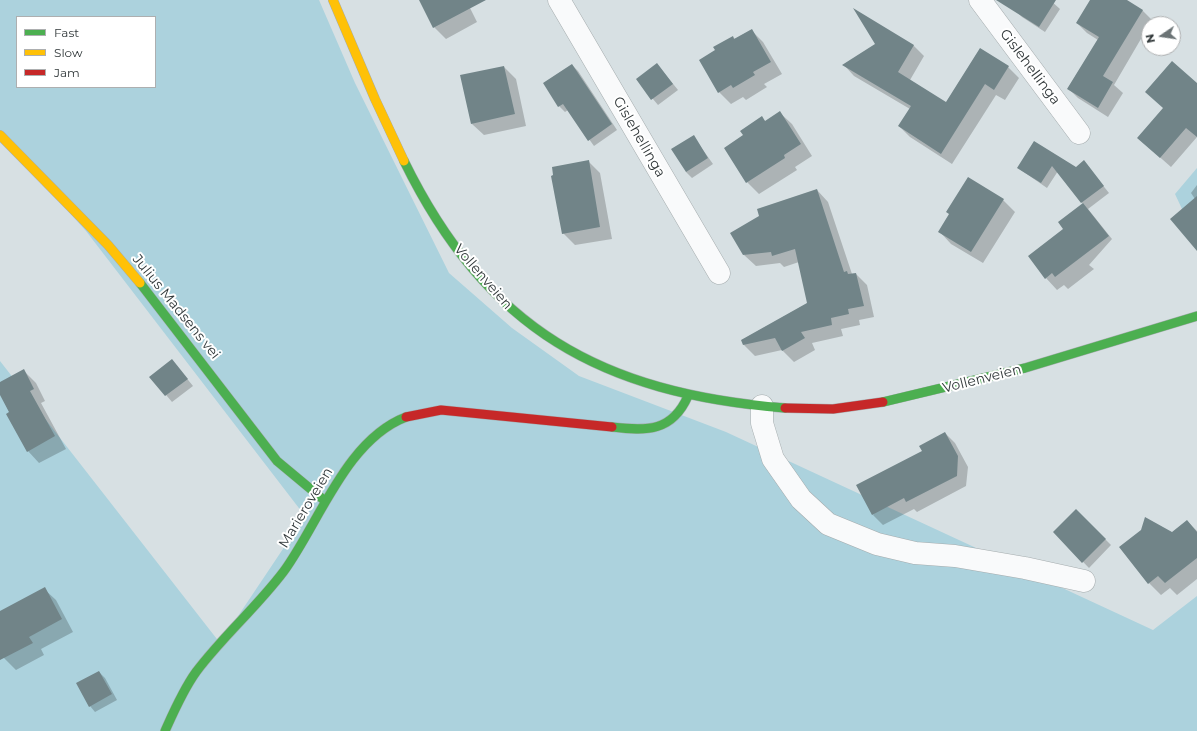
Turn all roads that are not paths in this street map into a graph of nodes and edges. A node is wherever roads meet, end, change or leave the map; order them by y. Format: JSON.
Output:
{"nodes":[{"id":1,"x":333,"y":0,"type":"edge"},
{"id":2,"x":559,"y":0,"type":"edge"},
{"id":3,"x":980,"y":0,"type":"edge"},
{"id":4,"x":1079,"y":133,"type":"dead end"},
{"id":5,"x":0,"y":135,"type":"edge"},
{"id":6,"x":719,"y":273,"type":"dead end"},
{"id":7,"x":1197,"y":316,"type":"edge"},
{"id":8,"x":688,"y":396,"type":"junction"},
{"id":9,"x":762,"y":406,"type":"junction"},
{"id":10,"x":325,"y":501,"type":"junction"},
{"id":11,"x":1084,"y":581,"type":"dead end"},
{"id":12,"x":165,"y":731,"type":"edge"}],
"edges":[{"from":1,"to":8,"type":"street","name":"Vollenveien"},
{"from":2,"to":6,"type":"street","name":"Gislehellinga"},
{"from":3,"to":4,"type":"street","name":"Gislehellinga"},
{"from":5,"to":10,"type":"street","name":"Julius Madsens vei"},
{"from":7,"to":9,"type":"street","name":"Vollenveien"},
{"from":8,"to":9,"type":"street","name":"Vollenveien"},
{"from":8,"to":10,"type":"street","name":"Marieroveien"},
{"from":9,"to":11,"type":"street"},
{"from":10,"to":12,"type":"street","name":"Marieroveien"}]}
